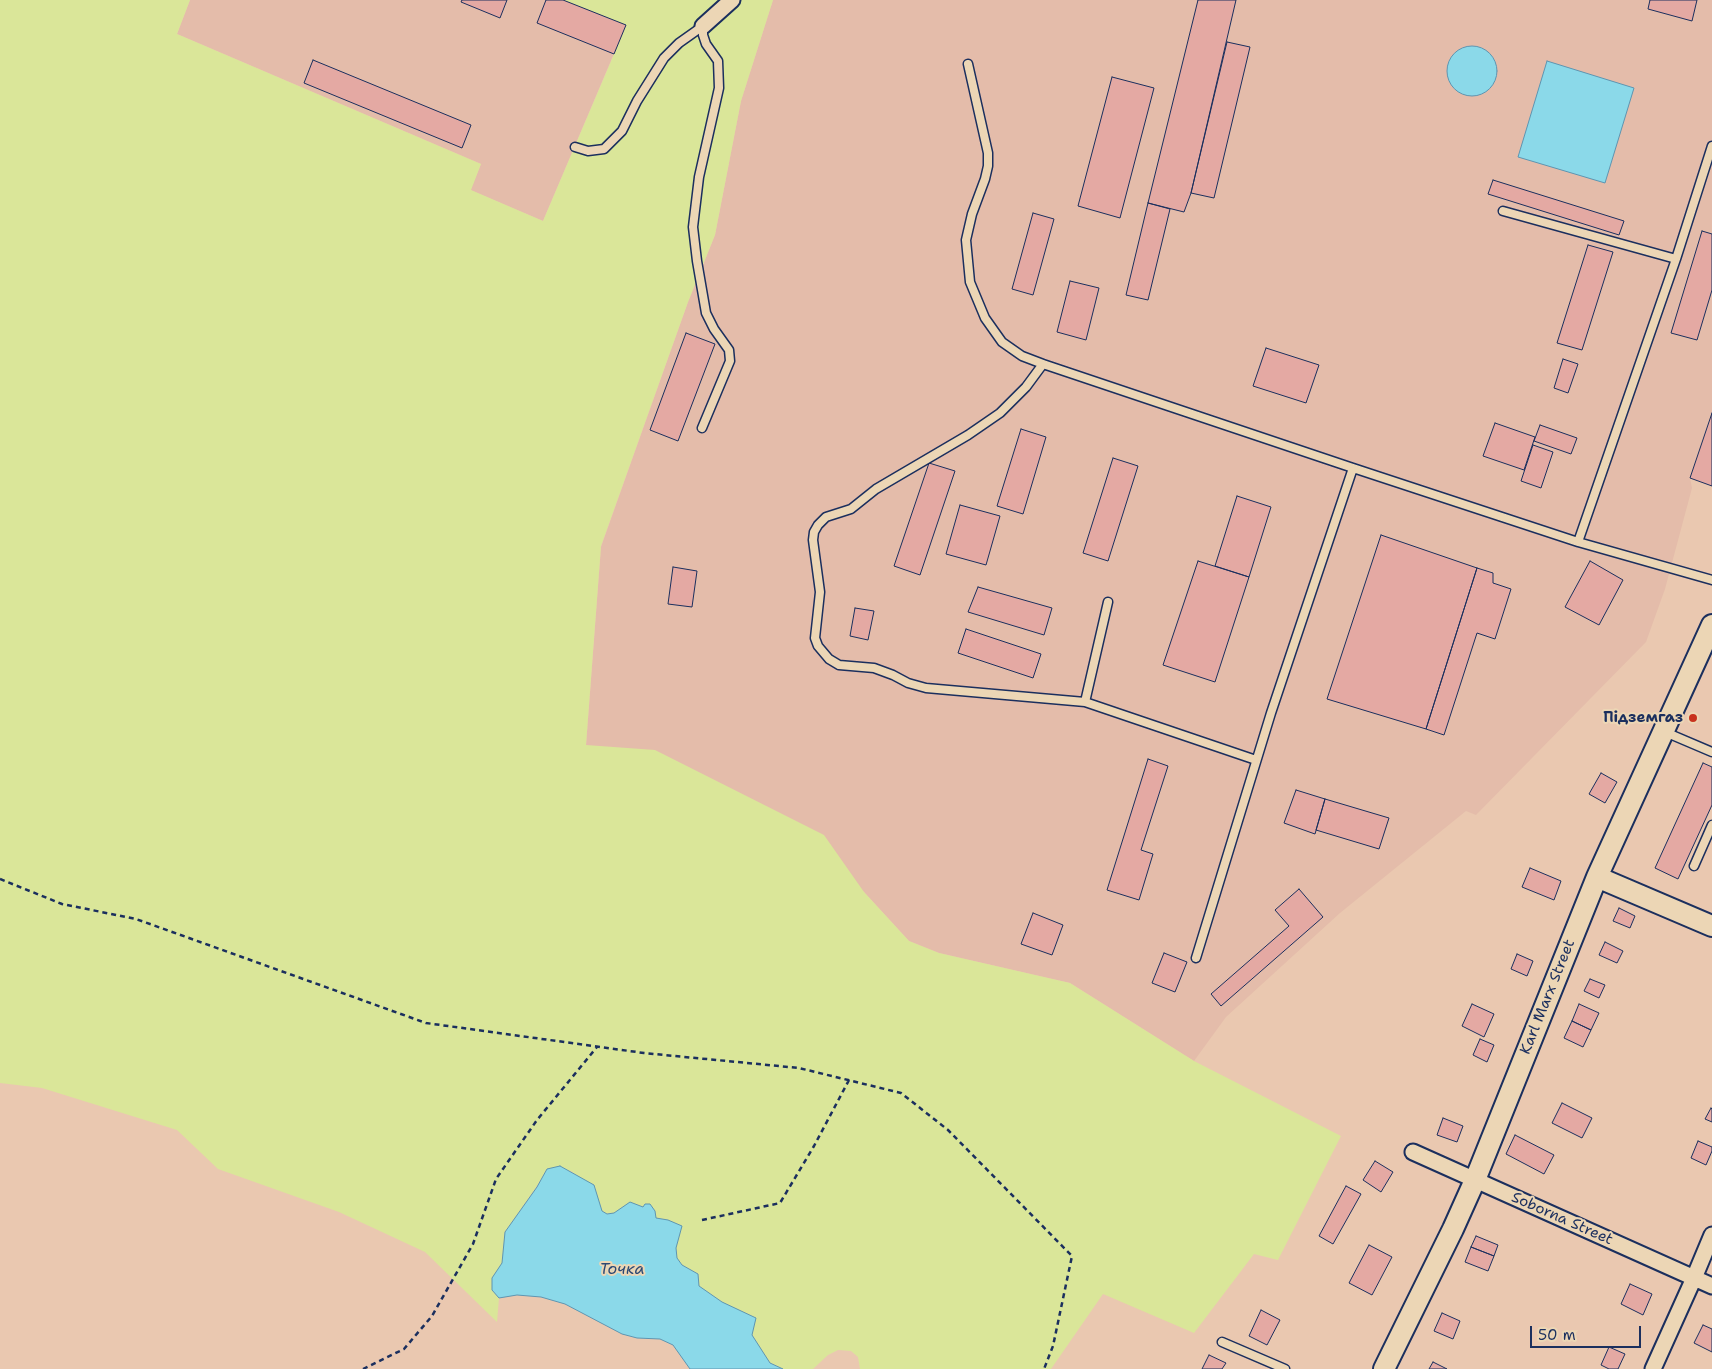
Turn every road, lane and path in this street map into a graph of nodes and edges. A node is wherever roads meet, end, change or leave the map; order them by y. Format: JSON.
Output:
{"nodes":[{"id":1,"x":732,"y":0,"type":"edge"},
{"id":2,"x":703,"y":26,"type":"junction"},
{"id":3,"x":968,"y":64,"type":"dead end"},
{"id":4,"x":575,"y":146,"type":"dead end"},
{"id":5,"x":1712,"y":146,"type":"edge"},
{"id":6,"x":1503,"y":211,"type":"dead end"},
{"id":7,"x":1676,"y":259,"type":"junction"},
{"id":8,"x":1042,"y":364,"type":"junction"},
{"id":9,"x":702,"y":428,"type":"dead end"},
{"id":10,"x":1352,"y":468,"type":"junction"},
{"id":11,"x":1578,"y":542,"type":"junction"},
{"id":12,"x":1712,"y":580,"type":"edge"},
{"id":13,"x":1108,"y":602,"type":"dead end"},
{"id":14,"x":1712,"y":625,"type":"edge"},
{"id":15,"x":1085,"y":702,"type":"junction"},
{"id":16,"x":1664,"y":731,"type":"junction"},
{"id":17,"x":1712,"y":752,"type":"edge"},
{"id":18,"x":1256,"y":760,"type":"junction"},
{"id":19,"x":1712,"y":825,"type":"edge"},
{"id":20,"x":1694,"y":866,"type":"dead end"},
{"id":21,"x":1597,"y":877,"type":"junction"},
{"id":22,"x":0,"y":879,"type":"edge"},
{"id":23,"x":1712,"y":926,"type":"edge"},
{"id":24,"x":1196,"y":958,"type":"dead end"},
{"id":25,"x":598,"y":1046,"type":"junction"},
{"id":26,"x":849,"y":1080,"type":"junction"},
{"id":27,"x":1413,"y":1152,"type":"dead end"},
{"id":28,"x":1475,"y":1180,"type":"junction"},
{"id":29,"x":702,"y":1220,"type":"dead end"},
{"id":30,"x":1712,"y":1235,"type":"edge"},
{"id":31,"x":1694,"y":1278,"type":"junction"},
{"id":32,"x":1712,"y":1286,"type":"edge"},
{"id":33,"x":1222,"y":1342,"type":"dead end"},
{"id":34,"x":363,"y":1369,"type":"edge"},
{"id":35,"x":1044,"y":1369,"type":"edge"},
{"id":36,"x":1285,"y":1369,"type":"edge"},
{"id":37,"x":1384,"y":1369,"type":"edge"},
{"id":38,"x":1654,"y":1369,"type":"edge"}],
"edges":[{"from":1,"to":2,"type":"street"},
{"from":2,"to":4,"type":"lane"},
{"from":2,"to":9,"type":"lane"},
{"from":3,"to":8,"type":"lane"},
{"from":5,"to":7,"type":"lane"},
{"from":6,"to":7,"type":"lane"},
{"from":7,"to":11,"type":"lane"},
{"from":8,"to":10,"type":"lane"},
{"from":8,"to":15,"type":"lane"},
{"from":10,"to":11,"type":"lane"},
{"from":10,"to":18,"type":"lane"},
{"from":11,"to":12,"type":"lane"},
{"from":13,"to":15,"type":"lane"},
{"from":14,"to":16,"type":"street","name":"Karl Marx Street"},
{"from":15,"to":18,"type":"lane"},
{"from":16,"to":17,"type":"lane"},
{"from":16,"to":21,"type":"street","name":"Karl Marx Street"},
{"from":18,"to":24,"type":"lane"},
{"from":19,"to":20,"type":"lane"},
{"from":21,"to":23,"type":"street"},
{"from":21,"to":28,"type":"street","name":"Karl Marx Street"},
{"from":22,"to":25,"type":"path"},
{"from":25,"to":26,"type":"path"},
{"from":25,"to":34,"type":"path"},
{"from":26,"to":29,"type":"path"},
{"from":26,"to":35,"type":"path"},
{"from":27,"to":28,"type":"street","name":"Soborna Street"},
{"from":28,"to":31,"type":"street","name":"Soborna Street"},
{"from":28,"to":37,"type":"street","name":"Karl Marx Street"},
{"from":30,"to":31,"type":"street"},
{"from":31,"to":32,"type":"street","name":"Soborna Street"},
{"from":31,"to":38,"type":"street"},
{"from":33,"to":36,"type":"lane"}]}
